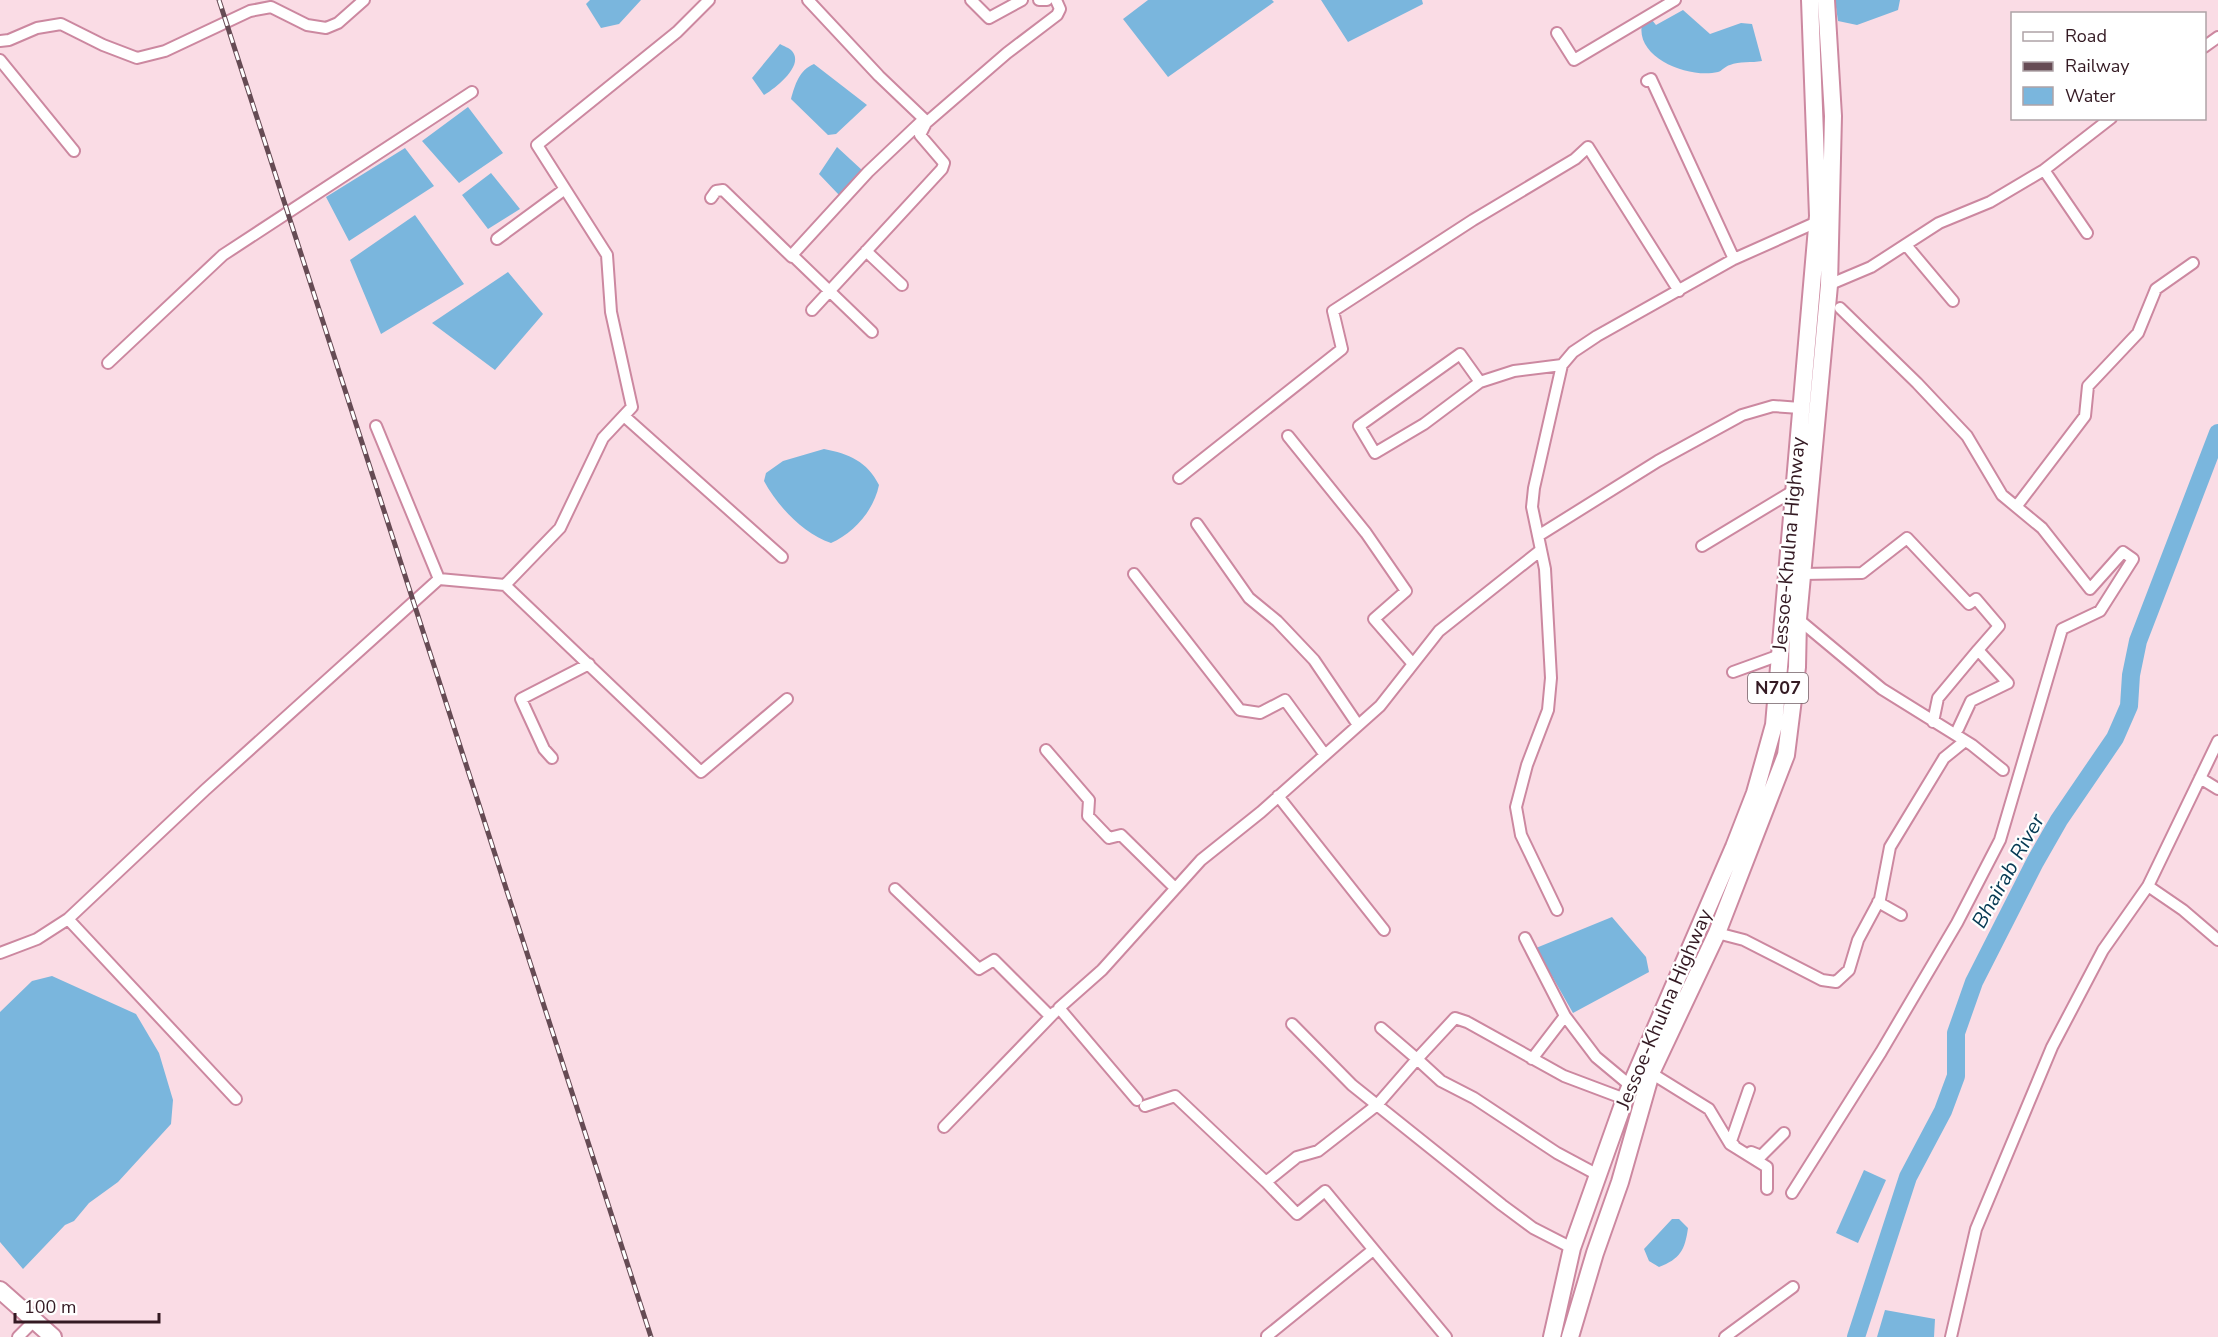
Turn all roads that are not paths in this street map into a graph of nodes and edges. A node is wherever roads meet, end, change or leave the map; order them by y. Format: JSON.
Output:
{"nodes":[{"id":1,"x":364,"y":0,"type":"edge"},
{"id":2,"x":709,"y":0,"type":"edge"},
{"id":3,"x":808,"y":0,"type":"edge"},
{"id":4,"x":971,"y":0,"type":"edge"},
{"id":5,"x":1022,"y":0,"type":"edge"},
{"id":6,"x":1040,"y":0,"type":"edge"},
{"id":7,"x":1047,"y":0,"type":"edge"},
{"id":8,"x":1056,"y":0,"type":"edge"},
{"id":9,"x":1675,"y":0,"type":"edge"},
{"id":10,"x":1809,"y":0,"type":"edge"},
{"id":11,"x":1826,"y":0,"type":"edge"},
{"id":12,"x":1557,"y":33,"type":"dead end"},
{"id":13,"x":2218,"y":37,"type":"edge"},
{"id":14,"x":4,"y":40,"type":"edge"},
{"id":15,"x":2206,"y":46,"type":"edge"},
{"id":16,"x":0,"y":53,"type":"edge"},
{"id":17,"x":0,"y":60,"type":"edge"},
{"id":18,"x":1647,"y":81,"type":"dead end"},
{"id":19,"x":472,"y":92,"type":"dead end"},
{"id":20,"x":2108,"y":120,"type":"edge"},
{"id":21,"x":74,"y":151,"type":"dead end"},
{"id":22,"x":2044,"y":170,"type":"junction"},
{"id":23,"x":565,"y":189,"type":"junction"},
{"id":24,"x":711,"y":198,"type":"dead end"},
{"id":25,"x":1817,"y":222,"type":"junction"},
{"id":26,"x":2087,"y":233,"type":"dead end"},
{"id":27,"x":497,"y":239,"type":"dead end"},
{"id":28,"x":1906,"y":245,"type":"junction"},
{"id":29,"x":866,"y":250,"type":"junction"},
{"id":30,"x":792,"y":257,"type":"junction"},
{"id":31,"x":1734,"y":259,"type":"junction"},
{"id":32,"x":2193,"y":263,"type":"dead end"},
{"id":33,"x":902,"y":285,"type":"dead end"},
{"id":34,"x":1829,"y":285,"type":"junction"},
{"id":35,"x":1811,"y":289,"type":"junction"},
{"id":36,"x":829,"y":291,"type":"junction"},
{"id":37,"x":1679,"y":291,"type":"junction"},
{"id":38,"x":1953,"y":301,"type":"dead end"},
{"id":39,"x":1840,"y":308,"type":"dead end"},
{"id":40,"x":812,"y":310,"type":"dead end"},
{"id":41,"x":872,"y":332,"type":"dead end"},
{"id":42,"x":108,"y":363,"type":"dead end"},
{"id":43,"x":1562,"y":365,"type":"junction"},
{"id":44,"x":1480,"y":382,"type":"junction"},
{"id":45,"x":1800,"y":408,"type":"junction"},
{"id":46,"x":624,"y":416,"type":"junction"},
{"id":47,"x":376,"y":426,"type":"dead end"},
{"id":48,"x":1288,"y":436,"type":"dead end"},
{"id":49,"x":1179,"y":478,"type":"dead end"},
{"id":50,"x":1793,"y":491,"type":"junction"},
{"id":51,"x":2019,"y":503,"type":"dead end"},
{"id":52,"x":1197,"y":524,"type":"dead end"},
{"id":53,"x":1538,"y":536,"type":"junction"},
{"id":54,"x":1702,"y":546,"type":"dead end"},
{"id":55,"x":1541,"y":550,"type":"junction"},
{"id":56,"x":782,"y":557,"type":"dead end"},
{"id":57,"x":1134,"y":574,"type":"dead end"},
{"id":58,"x":1802,"y":574,"type":"junction"},
{"id":59,"x":439,"y":579,"type":"junction"},
{"id":60,"x":505,"y":585,"type":"junction"},
{"id":61,"x":1798,"y":619,"type":"junction"},
{"id":62,"x":1978,"y":650,"type":"junction"},
{"id":63,"x":1780,"y":655,"type":"junction"},
{"id":64,"x":589,"y":664,"type":"junction"},
{"id":65,"x":1413,"y":664,"type":"junction"},
{"id":66,"x":1733,"y":672,"type":"dead end"},
{"id":67,"x":787,"y":699,"type":"dead end"},
{"id":68,"x":1933,"y":722,"type":"junction"},
{"id":69,"x":1358,"y":725,"type":"junction"},
{"id":70,"x":1958,"y":729,"type":"dead end"},
{"id":71,"x":1965,"y":741,"type":"junction"},
{"id":72,"x":2218,"y":741,"type":"edge"},
{"id":73,"x":1046,"y":750,"type":"dead end"},
{"id":74,"x":1325,"y":755,"type":"junction"},
{"id":75,"x":552,"y":758,"type":"dead end"},
{"id":76,"x":2003,"y":770,"type":"dead end"},
{"id":77,"x":2200,"y":778,"type":"junction"},
{"id":78,"x":2218,"y":789,"type":"edge"},
{"id":79,"x":1278,"y":796,"type":"junction"},
{"id":80,"x":2148,"y":886,"type":"junction"},
{"id":81,"x":1174,"y":887,"type":"junction"},
{"id":82,"x":895,"y":889,"type":"dead end"},
{"id":83,"x":1878,"y":902,"type":"junction"},
{"id":84,"x":1557,"y":910,"type":"dead end"},
{"id":85,"x":1901,"y":915,"type":"dead end"},
{"id":86,"x":68,"y":919,"type":"junction"},
{"id":87,"x":1384,"y":930,"type":"dead end"},
{"id":88,"x":1717,"y":933,"type":"junction"},
{"id":89,"x":1525,"y":938,"type":"dead end"},
{"id":90,"x":2218,"y":940,"type":"edge"},
{"id":91,"x":0,"y":953,"type":"edge"},
{"id":92,"x":1059,"y":1008,"type":"junction"},
{"id":93,"x":1050,"y":1016,"type":"junction"},
{"id":94,"x":1565,"y":1016,"type":"junction"},
{"id":95,"x":1292,"y":1024,"type":"dead end"},
{"id":96,"x":1382,"y":1028,"type":"dead end"},
{"id":97,"x":1417,"y":1059,"type":"junction"},
{"id":98,"x":1532,"y":1059,"type":"junction"},
{"id":99,"x":1651,"y":1074,"type":"junction"},
{"id":100,"x":1749,"y":1089,"type":"dead end"},
{"id":101,"x":1625,"y":1090,"type":"junction"},
{"id":102,"x":236,"y":1098,"type":"dead end"},
{"id":103,"x":1377,"y":1105,"type":"junction"},
{"id":104,"x":944,"y":1127,"type":"dead end"},
{"id":105,"x":1784,"y":1133,"type":"dead end"},
{"id":106,"x":1730,"y":1144,"type":"junction"},
{"id":107,"x":1598,"y":1175,"type":"junction"},
{"id":108,"x":1266,"y":1182,"type":"junction"},
{"id":109,"x":1767,"y":1189,"type":"dead end"},
{"id":110,"x":1792,"y":1193,"type":"dead end"},
{"id":111,"x":1572,"y":1248,"type":"junction"},
{"id":112,"x":1373,"y":1250,"type":"junction"},
{"id":113,"x":1793,"y":1287,"type":"dead end"},
{"id":114,"x":0,"y":1290,"type":"edge"},
{"id":115,"x":35,"y":1320,"type":"junction"},
{"id":116,"x":1267,"y":1336,"type":"edge"},
{"id":117,"x":18,"y":1337,"type":"edge"},
{"id":118,"x":53,"y":1337,"type":"edge"},
{"id":119,"x":1446,"y":1337,"type":"edge"},
{"id":120,"x":1552,"y":1337,"type":"edge"},
{"id":121,"x":1570,"y":1337,"type":"edge"},
{"id":122,"x":1725,"y":1337,"type":"edge"},
{"id":123,"x":1951,"y":1337,"type":"edge"}],
"edges":[{"from":1,"to":14,"type":"street"},
{"from":2,"to":23,"type":"street"},
{"from":3,"to":30,"type":"street"},
{"from":4,"to":5,"type":"street"},
{"from":6,"to":7,"type":"street"},
{"from":8,"to":29,"type":"street"},
{"from":9,"to":12,"type":"street"},
{"from":10,"to":25,"type":"highway","name":"Jessoe-Khulna Highway","number":"N707"},
{"from":11,"to":34,"type":"highway","name":"Jessoe-Khulna Highway","number":"N707"},
{"from":13,"to":15,"type":"street"},
{"from":14,"to":16,"type":"street"},
{"from":17,"to":21,"type":"street"},
{"from":18,"to":31,"type":"street"},
{"from":19,"to":42,"type":"street"},
{"from":20,"to":22,"type":"street"},
{"from":22,"to":26,"type":"street"},
{"from":22,"to":28,"type":"street"},
{"from":23,"to":27,"type":"street"},
{"from":23,"to":46,"type":"street"},
{"from":24,"to":30,"type":"street"},
{"from":25,"to":31,"type":"street"},
{"from":25,"to":35,"type":"highway","name":"Jessoe-Khulna Highway","number":"N707"},
{"from":28,"to":34,"type":"street"},
{"from":28,"to":38,"type":"street"},
{"from":29,"to":33,"type":"street"},
{"from":29,"to":36,"type":"street"},
{"from":30,"to":36,"type":"street"},
{"from":31,"to":37,"type":"street"},
{"from":32,"to":51,"type":"street"},
{"from":34,"to":35,"type":"street"},
{"from":34,"to":58,"type":"highway","name":"Jessoe-Khulna Highway","number":"N707"},
{"from":35,"to":45,"type":"highway","name":"Jessoe-Khulna Highway","number":"N707"},
{"from":36,"to":40,"type":"street"},
{"from":36,"to":41,"type":"street"},
{"from":37,"to":43,"type":"street"},
{"from":37,"to":49,"type":"street"},
{"from":39,"to":110,"type":"street"},
{"from":43,"to":44,"type":"street"},
{"from":43,"to":53,"type":"street"},
{"from":44,"to":44,"type":"street"},
{"from":45,"to":50,"type":"highway","name":"Jessoe-Khulna Highway","number":"N707"},
{"from":45,"to":53,"type":"street"},
{"from":46,"to":56,"type":"street"},
{"from":46,"to":60,"type":"street"},
{"from":47,"to":59,"type":"street"},
{"from":48,"to":65,"type":"street"},
{"from":50,"to":54,"type":"street"},
{"from":50,"to":63,"type":"highway","name":"Jessoe-Khulna Highway","number":"N707"},
{"from":52,"to":69,"type":"street"},
{"from":53,"to":55,"type":"street"},
{"from":55,"to":65,"type":"street"},
{"from":55,"to":84,"type":"street"},
{"from":57,"to":74,"type":"street"},
{"from":58,"to":61,"type":"highway","name":"Jessoe-Khulna Highway","number":"N707"},
{"from":58,"to":62,"type":"street"},
{"from":59,"to":60,"type":"street"},
{"from":59,"to":86,"type":"street"},
{"from":60,"to":64,"type":"street"},
{"from":61,"to":68,"type":"street"},
{"from":61,"to":88,"type":"highway","name":"Jessoe-Khulna Highway","number":"N707"},
{"from":62,"to":68,"type":"street"},
{"from":62,"to":70,"type":"street"},
{"from":63,"to":66,"type":"street"},
{"from":63,"to":101,"type":"highway","name":"Jessoe-Khulna Highway","number":"N707"},
{"from":64,"to":67,"type":"street"},
{"from":64,"to":75,"type":"street"},
{"from":65,"to":69,"type":"street"},
{"from":68,"to":71,"type":"street"},
{"from":69,"to":74,"type":"street"},
{"from":71,"to":76,"type":"street"},
{"from":71,"to":83,"type":"street"},
{"from":72,"to":77,"type":"street"},
{"from":73,"to":81,"type":"street"},
{"from":74,"to":79,"type":"street"},
{"from":77,"to":78,"type":"street"},
{"from":77,"to":80,"type":"street"},
{"from":79,"to":81,"type":"street"},
{"from":79,"to":87,"type":"street"},
{"from":80,"to":90,"type":"street"},
{"from":80,"to":123,"type":"street"},
{"from":81,"to":92,"type":"street"},
{"from":82,"to":93,"type":"street"},
{"from":83,"to":85,"type":"street"},
{"from":83,"to":88,"type":"street"},
{"from":86,"to":91,"type":"street"},
{"from":86,"to":102,"type":"street"},
{"from":88,"to":99,"type":"highway","name":"Jessoe-Khulna Highway","number":"N707"},
{"from":89,"to":94,"type":"street"},
{"from":92,"to":93,"type":"street"},
{"from":92,"to":108,"type":"street"},
{"from":93,"to":104,"type":"street"},
{"from":94,"to":98,"type":"street"},
{"from":94,"to":101,"type":"street"},
{"from":95,"to":103,"type":"street"},
{"from":96,"to":97,"type":"street"},
{"from":97,"to":98,"type":"street"},
{"from":97,"to":103,"type":"street"},
{"from":97,"to":107,"type":"street"},
{"from":98,"to":101,"type":"street"},
{"from":99,"to":106,"type":"street"},
{"from":99,"to":121,"type":"highway","name":"Jessoe-Khulna Highway","number":"N707"},
{"from":100,"to":106,"type":"street"},
{"from":101,"to":107,"type":"highway","name":"Jessoe-Khulna Highway","number":"N707"},
{"from":103,"to":108,"type":"street"},
{"from":103,"to":111,"type":"street"},
{"from":105,"to":106,"type":"street"},
{"from":106,"to":109,"type":"street"},
{"from":107,"to":111,"type":"highway","name":"Jessoe-Khulna Highway","number":"N707"},
{"from":108,"to":112,"type":"street"},
{"from":111,"to":120,"type":"highway","name":"Jessoe-Khulna Highway","number":"N707"},
{"from":112,"to":116,"type":"street"},
{"from":112,"to":119,"type":"street"},
{"from":113,"to":122,"type":"street"},
{"from":114,"to":115,"type":"highway"},
{"from":115,"to":117,"type":"street"},
{"from":115,"to":118,"type":"highway"}]}
